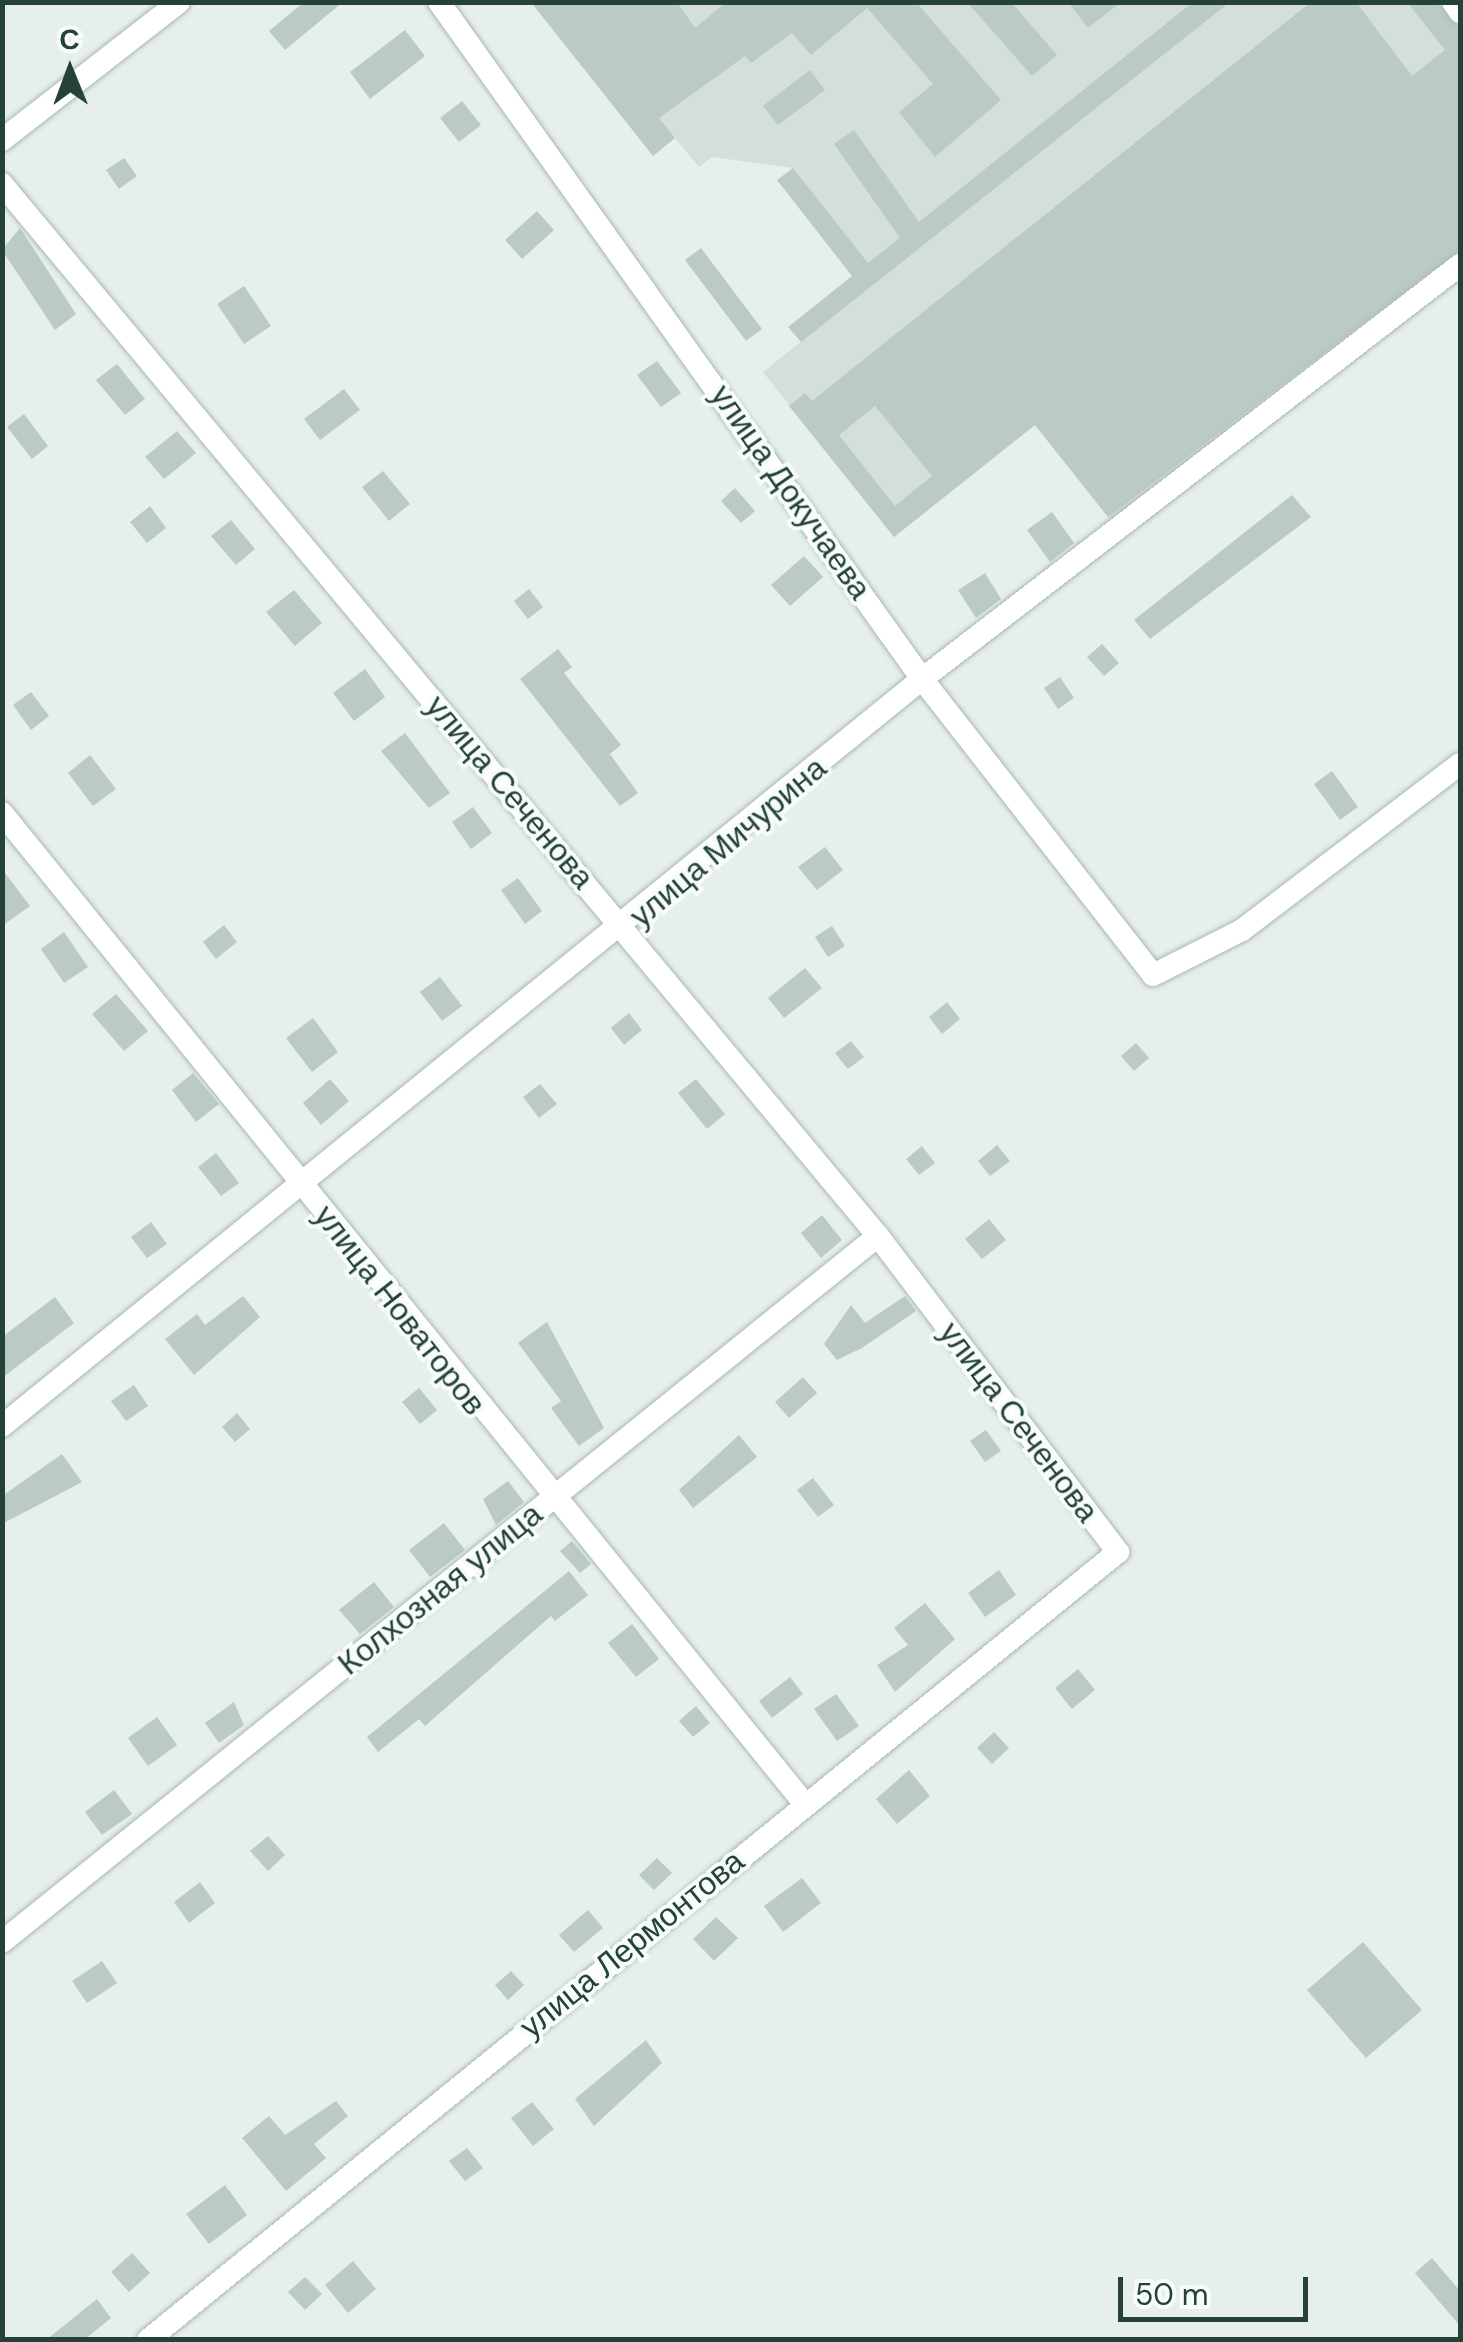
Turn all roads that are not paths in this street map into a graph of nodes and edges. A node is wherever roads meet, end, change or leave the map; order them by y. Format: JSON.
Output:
{"nodes":[{"id":1,"x":179,"y":2,"type":"edge"},
{"id":2,"x":439,"y":2,"type":"edge"},
{"id":3,"x":1453,"y":2,"type":"edge"},
{"id":4,"x":1460,"y":12,"type":"edge"},
{"id":5,"x":2,"y":140,"type":"edge"},
{"id":6,"x":2,"y":184,"type":"edge"},
{"id":7,"x":1460,"y":265,"type":"edge"},
{"id":8,"x":922,"y":679,"type":"junction"},
{"id":9,"x":1460,"y":764,"type":"edge"},
{"id":10,"x":2,"y":813,"type":"edge"},
{"id":11,"x":624,"y":929,"type":"junction"},
{"id":12,"x":301,"y":1186,"type":"junction"},
{"id":13,"x":878,"y":1236,"type":"junction"},
{"id":14,"x":2,"y":1426,"type":"edge"},
{"id":15,"x":551,"y":1500,"type":"junction"},
{"id":16,"x":1118,"y":1552,"type":"joint"},
{"id":17,"x":804,"y":1803,"type":"junction"},
{"id":18,"x":2,"y":1942,"type":"edge"},
{"id":19,"x":148,"y":2340,"type":"edge"}],
"edges":[{"from":1,"to":5,"type":"street"},
{"from":2,"to":8,"type":"street","name":"улица Докучаева"},
{"from":3,"to":4,"type":"street"},
{"from":6,"to":11,"type":"street","name":"улица Сеченова"},
{"from":7,"to":8,"type":"street","name":"улица Мичурина"},
{"from":8,"to":9,"type":"street","name":"улица Докучаева"},
{"from":8,"to":11,"type":"street","name":"улица Мичурина"},
{"from":10,"to":12,"type":"street","name":"улица Новаторов"},
{"from":11,"to":12,"type":"street","name":"улица Мичурина"},
{"from":11,"to":13,"type":"street","name":"улица Сеченова"},
{"from":12,"to":14,"type":"street","name":"улица Мичурина"},
{"from":12,"to":15,"type":"street","name":"улица Новаторов"},
{"from":13,"to":15,"type":"street","name":"Колхозная улица"},
{"from":13,"to":16,"type":"street","name":"улица Сеченова"},
{"from":15,"to":17,"type":"street","name":"улица Новаторов"},
{"from":15,"to":18,"type":"street","name":"Колхозная улица"},
{"from":16,"to":17,"type":"street","name":"улица Лермонтова"},
{"from":17,"to":19,"type":"street","name":"улица Лермонтова"}]}
